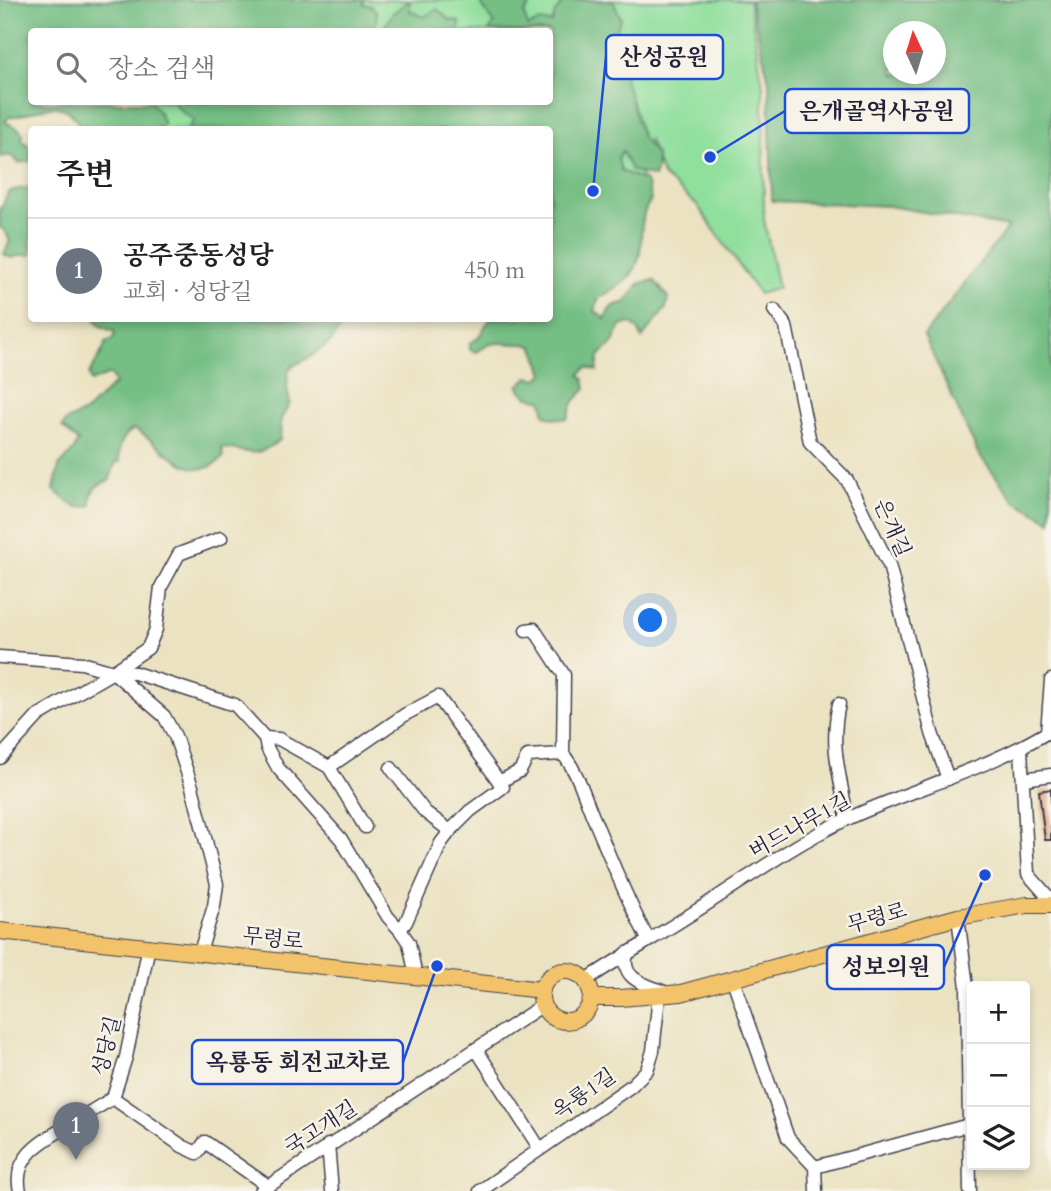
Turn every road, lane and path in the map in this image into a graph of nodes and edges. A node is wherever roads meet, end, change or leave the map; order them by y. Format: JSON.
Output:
{"nodes":[{"id":1,"x":774,"y":310,"type":"dead end"},
{"id":2,"x":221,"y":538,"type":"dead end"},
{"id":3,"x":526,"y":630,"type":"dead end"},
{"id":4,"x":0,"y":657,"type":"edge"},
{"id":5,"x":113,"y":672,"type":"junction"},
{"id":6,"x":1051,"y":680,"type":"edge"},
{"id":7,"x":839,"y":704,"type":"dead end"},
{"id":8,"x":1049,"y":732,"type":"edge"},
{"id":9,"x":265,"y":738,"type":"junction"},
{"id":10,"x":1021,"y":749,"type":"junction"},
{"id":11,"x":563,"y":754,"type":"junction"},
{"id":12,"x":0,"y":758,"type":"edge"},
{"id":13,"x":329,"y":767,"type":"junction"},
{"id":14,"x":391,"y":768,"type":"dead end"},
{"id":15,"x":1051,"y":775,"type":"edge"},
{"id":16,"x":948,"y":779,"type":"junction"},
{"id":17,"x":1024,"y":779,"type":"junction"},
{"id":18,"x":499,"y":782,"type":"junction"},
{"id":19,"x":847,"y":819,"type":"junction"},
{"id":20,"x":365,"y":827,"type":"dead end"},
{"id":21,"x":450,"y":831,"type":"junction"},
{"id":22,"x":1051,"y":902,"type":"edge"},
{"id":23,"x":958,"y":917,"type":"junction"},
{"id":24,"x":400,"y":930,"type":"junction"},
{"id":25,"x":0,"y":931,"type":"edge"},
{"id":26,"x":648,"y":939,"type":"junction"},
{"id":27,"x":149,"y":946,"type":"junction"},
{"id":28,"x":200,"y":952,"type":"junction"},
{"id":29,"x":627,"y":953,"type":"junction"},
{"id":30,"x":416,"y":976,"type":"junction"},
{"id":31,"x":586,"y":980,"type":"junction"},
{"id":32,"x":733,"y":980,"type":"junction"},
{"id":33,"x":665,"y":995,"type":"junction"},
{"id":34,"x":542,"y":998,"type":"junction"},
{"id":35,"x":591,"y":998,"type":"junction"},
{"id":36,"x":476,"y":1049,"type":"junction"},
{"id":37,"x":113,"y":1098,"type":"junction"},
{"id":38,"x":969,"y":1107,"type":"edge"},
{"id":39,"x":967,"y":1126,"type":"edge"},
{"id":40,"x":328,"y":1145,"type":"junction"},
{"id":41,"x":540,"y":1149,"type":"junction"},
{"id":42,"x":815,"y":1167,"type":"junction"},
{"id":43,"x":970,"y":1170,"type":"edge"},
{"id":44,"x":264,"y":1189,"type":"edge"},
{"id":45,"x":20,"y":1191,"type":"edge"},
{"id":46,"x":332,"y":1191,"type":"edge"},
{"id":47,"x":480,"y":1191,"type":"edge"},
{"id":48,"x":816,"y":1191,"type":"edge"},
{"id":49,"x":970,"y":1191,"type":"edge"}],
"edges":[{"from":1,"to":16,"type":"street","name":"은개길"},
{"from":2,"to":5,"type":"street"},
{"from":3,"to":11,"type":"street"},
{"from":4,"to":5,"type":"street"},
{"from":5,"to":9,"type":"street"},
{"from":5,"to":12,"type":"street"},
{"from":5,"to":28,"type":"street"},
{"from":6,"to":8,"type":"street","name":"버드나무1길"},
{"from":7,"to":19,"type":"street"},
{"from":8,"to":10,"type":"street","name":"버드나무1길"},
{"from":9,"to":13,"type":"street"},
{"from":9,"to":24,"type":"street"},
{"from":10,"to":16,"type":"street","name":"버드나무1길"},
{"from":10,"to":17,"type":"street","name":"무령로"},
{"from":11,"to":18,"type":"street"},
{"from":11,"to":26,"type":"street"},
{"from":13,"to":18,"type":"street"},
{"from":13,"to":20,"type":"street"},
{"from":14,"to":21,"type":"street"},
{"from":15,"to":17,"type":"street"},
{"from":16,"to":19,"type":"street","name":"버드나무1길"},
{"from":17,"to":22,"type":"street","name":"무령로"},
{"from":18,"to":21,"type":"street"},
{"from":19,"to":26,"type":"street","name":"버드나무1길"},
{"from":21,"to":24,"type":"street"},
{"from":22,"to":23,"type":"main road","name":"무령로"},
{"from":23,"to":32,"type":"main road","name":"무령로"},
{"from":23,"to":38,"type":"street"},
{"from":24,"to":30,"type":"street"},
{"from":25,"to":27,"type":"main road","name":"무령로"},
{"from":26,"to":29,"type":"street","name":"버드나무1길"},
{"from":27,"to":28,"type":"main road","name":"무령로"},
{"from":27,"to":37,"type":"street","name":"성당길"},
{"from":28,"to":30,"type":"main road","name":"무령로"},
{"from":29,"to":31,"type":"street","name":"버드나무1길"},
{"from":29,"to":33,"type":"street"},
{"from":30,"to":34,"type":"main road","name":"무령로"},
{"from":31,"to":34,"type":"main road"},
{"from":31,"to":35,"type":"main road"},
{"from":32,"to":33,"type":"main road","name":"무령로"},
{"from":32,"to":42,"type":"street"},
{"from":33,"to":35,"type":"main road","name":"무령로"},
{"from":33,"to":41,"type":"street","name":"옥룡1길"},
{"from":34,"to":35,"type":"main road"},
{"from":34,"to":36,"type":"street","name":"국고개길"},
{"from":36,"to":40,"type":"street","name":"국고개길"},
{"from":36,"to":41,"type":"street"},
{"from":37,"to":44,"type":"street"},
{"from":37,"to":45,"type":"street","name":"성당길"},
{"from":39,"to":42,"type":"street"},
{"from":40,"to":44,"type":"street","name":"국고개길"},
{"from":40,"to":46,"type":"street"},
{"from":41,"to":47,"type":"street","name":"옥룡1길"},
{"from":42,"to":48,"type":"street"},
{"from":43,"to":49,"type":"street"}]}
